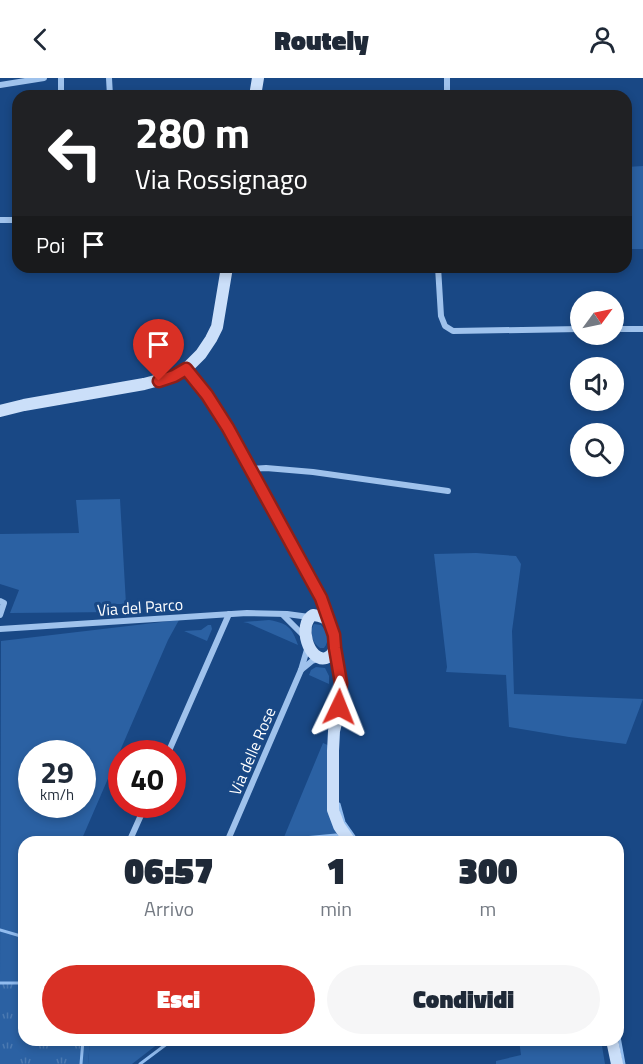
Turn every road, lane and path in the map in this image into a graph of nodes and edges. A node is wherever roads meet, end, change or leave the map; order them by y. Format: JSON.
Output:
{"nodes":[{"id":1,"x":44,"y":78,"type":"edge"},
{"id":2,"x":0,"y":85,"type":"edge"},
{"id":3,"x":226,"y":273,"type":"edge"},
{"id":4,"x":438,"y":273,"type":"edge"},
{"id":5,"x":570,"y":329,"type":"edge"},
{"id":6,"x":624,"y":329,"type":"edge"},
{"id":7,"x":643,"y":329,"type":"edge"},
{"id":8,"x":186,"y":369,"type":"junction"},
{"id":9,"x":0,"y":411,"type":"edge"},
{"id":10,"x":251,"y":469,"type":"junction"},
{"id":11,"x":448,"y":491,"type":"dead end"},
{"id":12,"x":316,"y":591,"type":"junction"},
{"id":13,"x":0,"y":601,"type":"edge"},
{"id":14,"x":229,"y":614,"type":"junction"},
{"id":15,"x":282,"y":614,"type":"junction"},
{"id":16,"x":0,"y":615,"type":"edge"},
{"id":17,"x":311,"y":616,"type":"junction"},
{"id":18,"x":330,"y":624,"type":"junction"},
{"id":19,"x":0,"y":629,"type":"edge"},
{"id":20,"x":307,"y":642,"type":"junction"},
{"id":21,"x":335,"y":648,"type":"junction"},
{"id":22,"x":322,"y":659,"type":"junction"},
{"id":23,"x":301,"y":670,"type":"junction"},
{"id":24,"x":337,"y":717,"type":"junction"},
{"id":25,"x":174,"y":740,"type":"edge"},
{"id":26,"x":140,"y":818,"type":"edge"},
{"id":27,"x":132,"y":836,"type":"edge"},
{"id":28,"x":230,"y":836,"type":"edge"},
{"id":29,"x":346,"y":836,"type":"edge"},
{"id":30,"x":613,"y":1046,"type":"edge"},
{"id":31,"x":617,"y":1064,"type":"edge"}],
"edges":[{"from":1,"to":2,"type":"street"},
{"from":3,"to":8,"type":"street"},
{"from":4,"to":5,"type":"street"},
{"from":6,"to":7,"type":"street"},
{"from":8,"to":9,"type":"street"},
{"from":8,"to":10,"type":"street"},
{"from":10,"to":11,"type":"street"},
{"from":10,"to":12,"type":"street"},
{"from":12,"to":17,"type":"street"},
{"from":12,"to":18,"type":"street"},
{"from":13,"to":16,"type":"street"},
{"from":14,"to":15,"type":"street","name":"Via del Parco"},
{"from":14,"to":19,"type":"street","name":"Via del Parco"},
{"from":14,"to":25,"type":"street"},
{"from":15,"to":17,"type":"street","name":"Via del Parco"},
{"from":15,"to":20,"type":"street"},
{"from":17,"to":18,"type":"street"},
{"from":17,"to":20,"type":"street"},
{"from":18,"to":21,"type":"street"},
{"from":20,"to":22,"type":"street"},
{"from":20,"to":23,"type":"street","name":"Via delle Rose"},
{"from":21,"to":22,"type":"street"},
{"from":21,"to":24,"type":"street"},
{"from":22,"to":23,"type":"street"},
{"from":22,"to":24,"type":"street"},
{"from":23,"to":28,"type":"street","name":"Via delle Rose"},
{"from":24,"to":29,"type":"street"},
{"from":26,"to":27,"type":"street"},
{"from":30,"to":31,"type":"street"}]}
